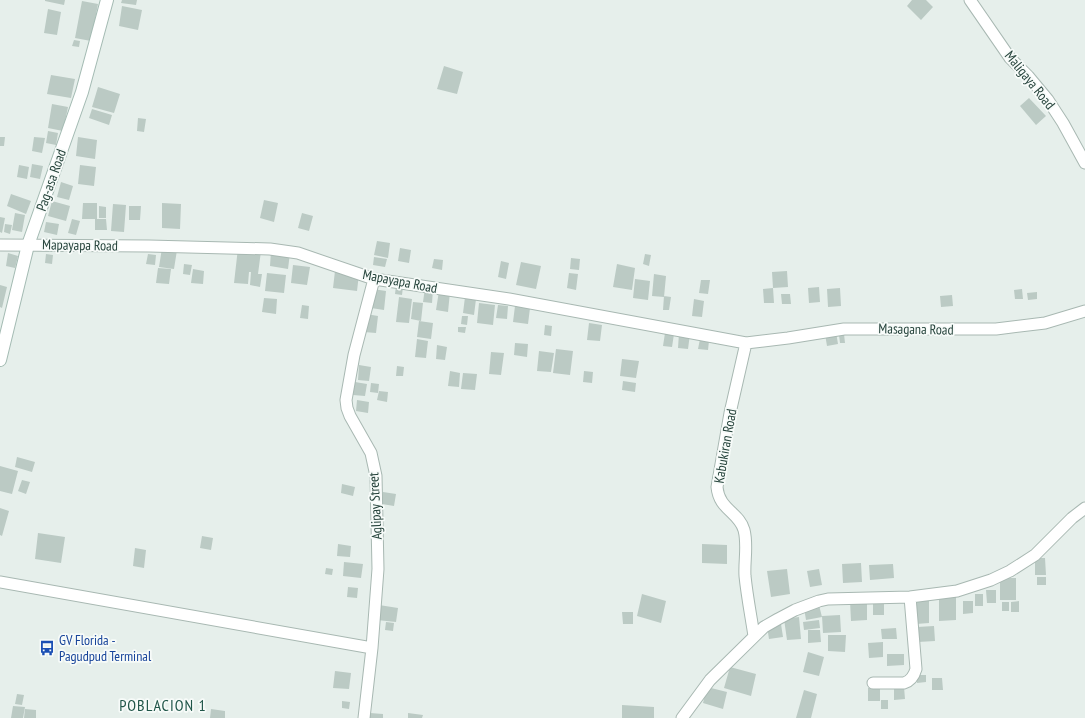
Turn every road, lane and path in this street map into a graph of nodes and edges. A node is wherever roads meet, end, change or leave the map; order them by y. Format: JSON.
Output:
{"nodes":[{"id":1,"x":107,"y":0,"type":"edge"},
{"id":2,"x":970,"y":0,"type":"edge"},
{"id":3,"x":1085,"y":163,"type":"edge"},
{"id":4,"x":0,"y":245,"type":"edge"},
{"id":5,"x":28,"y":245,"type":"junction"},
{"id":6,"x":374,"y":279,"type":"junction"},
{"id":7,"x":1085,"y":311,"type":"edge"},
{"id":8,"x":746,"y":343,"type":"junction"},
{"id":9,"x":0,"y":360,"type":"edge"},
{"id":10,"x":1085,"y":508,"type":"edge"},
{"id":11,"x":0,"y":582,"type":"edge"},
{"id":12,"x":910,"y":597,"type":"junction"},
{"id":13,"x":754,"y":636,"type":"junction"},
{"id":14,"x":372,"y":648,"type":"junction"},
{"id":15,"x":873,"y":683,"type":"dead end"},
{"id":16,"x":364,"y":718,"type":"edge"},
{"id":17,"x":682,"y":718,"type":"edge"}],
"edges":[{"from":1,"to":5,"type":"main road","name":"Pag-asa Road"},
{"from":2,"to":3,"type":"street","name":"Maligaya Road"},
{"from":4,"to":5,"type":"street","name":"Mapayapa Road"},
{"from":5,"to":6,"type":"street","name":"Mapayapa Road"},
{"from":5,"to":9,"type":"main road","name":"Pag-asa Road"},
{"from":6,"to":8,"type":"street","name":"Mapayapa Road"},
{"from":6,"to":14,"type":"street","name":"Aglipay Street"},
{"from":7,"to":8,"type":"street","name":"Masagana Road"},
{"from":8,"to":13,"type":"street","name":"Kabukiran Road"},
{"from":10,"to":12,"type":"street"},
{"from":11,"to":14,"type":"street"},
{"from":12,"to":13,"type":"street"},
{"from":12,"to":15,"type":"street"},
{"from":13,"to":17,"type":"street"},
{"from":14,"to":16,"type":"street","name":"Aglipay Street"}]}
